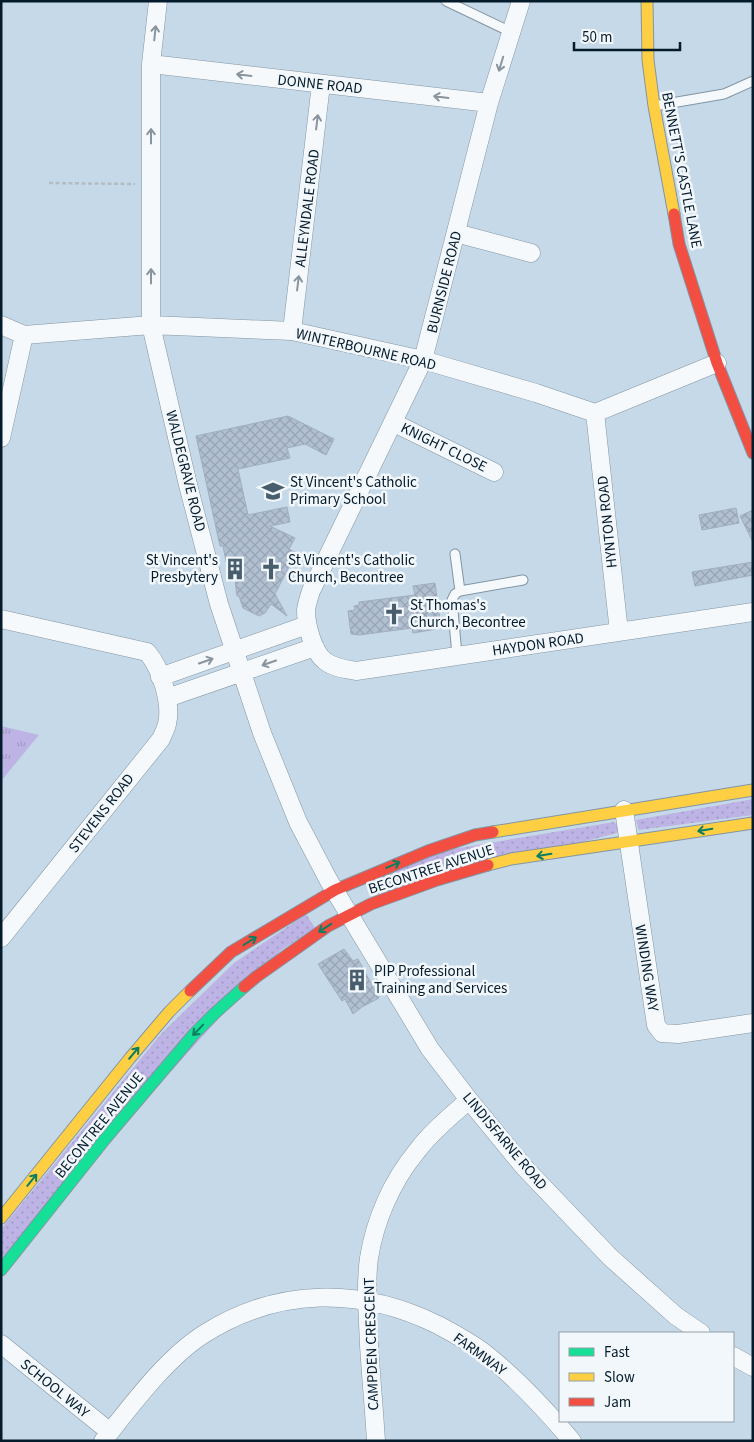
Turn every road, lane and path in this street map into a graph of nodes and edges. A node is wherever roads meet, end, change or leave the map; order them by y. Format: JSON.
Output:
{"nodes":[{"id":1,"x":158,"y":1,"type":"edge"},
{"id":2,"x":446,"y":1,"type":"edge"},
{"id":3,"x":521,"y":1,"type":"edge"},
{"id":4,"x":647,"y":1,"type":"edge"},
{"id":5,"x":511,"y":32,"type":"junction"},
{"id":6,"x":151,"y":64,"type":"junction"},
{"id":7,"x":753,"y":81,"type":"edge"},
{"id":8,"x":321,"y":84,"type":"junction"},
{"id":9,"x":489,"y":103,"type":"junction"},
{"id":10,"x":654,"y":106,"type":"junction"},
{"id":11,"x":49,"y":183,"type":"dead end"},
{"id":12,"x":151,"y":184,"type":"junction"},
{"id":13,"x":456,"y":233,"type":"junction"},
{"id":14,"x":531,"y":253,"type":"dead end"},
{"id":15,"x":1,"y":325,"type":"edge"},
{"id":16,"x":151,"y":325,"type":"junction"},
{"id":17,"x":292,"y":331,"type":"junction"},
{"id":18,"x":24,"y":335,"type":"junction"},
{"id":19,"x":424,"y":360,"type":"junction"},
{"id":20,"x":717,"y":363,"type":"junction"},
{"id":21,"x":595,"y":413,"type":"junction"},
{"id":22,"x":394,"y":422,"type":"junction"},
{"id":23,"x":1,"y":438,"type":"edge"},
{"id":24,"x":753,"y":453,"type":"edge"},
{"id":25,"x":494,"y":472,"type":"dead end"},
{"id":26,"x":455,"y":554,"type":"dead end"},
{"id":27,"x":524,"y":580,"type":"dead end"},
{"id":28,"x":460,"y":590,"type":"junction"},
{"id":29,"x":753,"y":612,"type":"edge"},
{"id":30,"x":1,"y":619,"type":"edge"},
{"id":31,"x":307,"y":625,"type":"junction"},
{"id":32,"x":619,"y":632,"type":"junction"},
{"id":33,"x":236,"y":651,"type":"junction"},
{"id":34,"x":320,"y":654,"type":"junction"},
{"id":35,"x":457,"y":655,"type":"junction"},
{"id":36,"x":242,"y":672,"type":"junction"},
{"id":37,"x":160,"y":677,"type":"junction"},
{"id":38,"x":167,"y":698,"type":"junction"},
{"id":39,"x":753,"y":790,"type":"edge"},
{"id":40,"x":624,"y":810,"type":"junction"},
{"id":41,"x":753,"y":823,"type":"edge"},
{"id":42,"x":629,"y":842,"type":"junction"},
{"id":43,"x":335,"y":890,"type":"junction"},
{"id":44,"x":349,"y":914,"type":"junction"},
{"id":45,"x":1,"y":938,"type":"edge"},
{"id":46,"x":753,"y":1023,"type":"edge"},
{"id":47,"x":469,"y":1100,"type":"junction"},
{"id":48,"x":1,"y":1218,"type":"edge"},
{"id":49,"x":1,"y":1270,"type":"edge"},
{"id":50,"x":367,"y":1301,"type":"junction"},
{"id":51,"x":700,"y":1332,"type":"edge"},
{"id":52,"x":1,"y":1344,"type":"edge"},
{"id":53,"x":734,"y":1357,"type":"edge"},
{"id":54,"x":753,"y":1367,"type":"edge"},
{"id":55,"x":106,"y":1436,"type":"edge"},
{"id":56,"x":376,"y":1441,"type":"edge"},
{"id":57,"x":572,"y":1441,"type":"edge"}],
"edges":[{"from":6,"to":1,"type":"street","name":"WALDEGRAVE ROAD","one_way":true},
{"from":2,"to":5,"type":"lane"},
{"from":3,"to":5,"type":"street","name":"BURNSIDE ROAD"},
{"from":4,"to":10,"type":"street","name":"BENNETT'S CASTLE LANE"},
{"from":5,"to":9,"type":"street","name":"BURNSIDE ROAD","one_way":true},
{"from":8,"to":6,"type":"street","name":"DONNE ROAD","one_way":true},
{"from":12,"to":6,"type":"street","name":"WALDEGRAVE ROAD","one_way":true},
{"from":7,"to":10,"type":"lane"},
{"from":9,"to":8,"type":"street","name":"DONNE ROAD","one_way":true},
{"from":17,"to":8,"type":"street","name":"ALLEYNDALE ROAD","one_way":true},
{"from":9,"to":13,"type":"street","name":"BURNSIDE ROAD"},
{"from":10,"to":20,"type":"street","name":"BENNETT'S CASTLE LANE"},
{"from":11,"to":12,"type":"path"},
{"from":16,"to":12,"type":"street","name":"WALDEGRAVE ROAD","one_way":true},
{"from":13,"to":14,"type":"street"},
{"from":13,"to":19,"type":"street","name":"BURNSIDE ROAD"},
{"from":15,"to":18,"type":"street","name":"WINTERBOURNE ROAD"},
{"from":16,"to":17,"type":"street","name":"WINTERBOURNE ROAD"},
{"from":16,"to":18,"type":"street","name":"WINTERBOURNE ROAD"},
{"from":16,"to":33,"type":"street","name":"WALDEGRAVE ROAD"},
{"from":17,"to":19,"type":"street","name":"WINTERBOURNE ROAD"},
{"from":18,"to":23,"type":"street"},
{"from":19,"to":21,"type":"street","name":"WINTERBOURNE ROAD"},
{"from":19,"to":22,"type":"street","name":"BURNSIDE ROAD"},
{"from":20,"to":21,"type":"street"},
{"from":20,"to":24,"type":"street","name":"BENNETT'S CASTLE LANE"},
{"from":21,"to":32,"type":"street","name":"HYNTON ROAD"},
{"from":22,"to":25,"type":"street","name":"KNIGHT CLOSE"},
{"from":22,"to":31,"type":"street","name":"BURNSIDE ROAD"},
{"from":26,"to":28,"type":"lane"},
{"from":27,"to":28,"type":"lane"},
{"from":28,"to":35,"type":"lane"},
{"from":29,"to":32,"type":"street","name":"HAYDON ROAD"},
{"from":30,"to":37,"type":"street","name":"STEVENS ROAD"},
{"from":31,"to":33,"type":"street"},
{"from":31,"to":34,"type":"street","name":"BURNSIDE ROAD"},
{"from":32,"to":35,"type":"street","name":"HAYDON ROAD"},
{"from":33,"to":36,"type":"street","name":"WALDEGRAVE ROAD"},
{"from":37,"to":33,"type":"street","one_way":true},
{"from":34,"to":35,"type":"street","name":"HAYDON ROAD"},
{"from":34,"to":36,"type":"street","one_way":true},
{"from":36,"to":38,"type":"street"},
{"from":36,"to":43,"type":"street","name":"WALDEGRAVE ROAD"},
{"from":37,"to":38,"type":"street","name":"STEVENS ROAD"},
{"from":38,"to":45,"type":"street","name":"STEVENS ROAD"},
{"from":39,"to":40,"type":"street","name":"BECONTREE AVENUE"},
{"from":40,"to":42,"type":"street","name":"WINDING WAY"},
{"from":43,"to":40,"type":"street","name":"BECONTREE AVENUE","one_way":true},
{"from":41,"to":42,"type":"street","name":"BECONTREE AVENUE","one_way":true},
{"from":42,"to":44,"type":"street","name":"BECONTREE AVENUE","one_way":true},
{"from":42,"to":46,"type":"street","name":"WINDING WAY"},
{"from":43,"to":44,"type":"street","name":"WALDEGRAVE ROAD"},
{"from":48,"to":43,"type":"street","name":"BECONTREE AVENUE","one_way":true},
{"from":44,"to":47,"type":"street","name":"LINDISFARNE ROAD"},
{"from":44,"to":49,"type":"street","name":"BECONTREE AVENUE","one_way":true},
{"from":47,"to":50,"type":"street","name":"CAMPDEN CRESCENT"},
{"from":47,"to":51,"type":"street","name":"LINDISFARNE ROAD"},
{"from":50,"to":55,"type":"street","name":"FARMWAY"},
{"from":50,"to":56,"type":"street","name":"CAMPDEN CRESCENT"},
{"from":50,"to":57,"type":"street","name":"FARMWAY"},
{"from":52,"to":55,"type":"street","name":"SCHOOL WAY"},
{"from":53,"to":54,"type":"street"}]}
